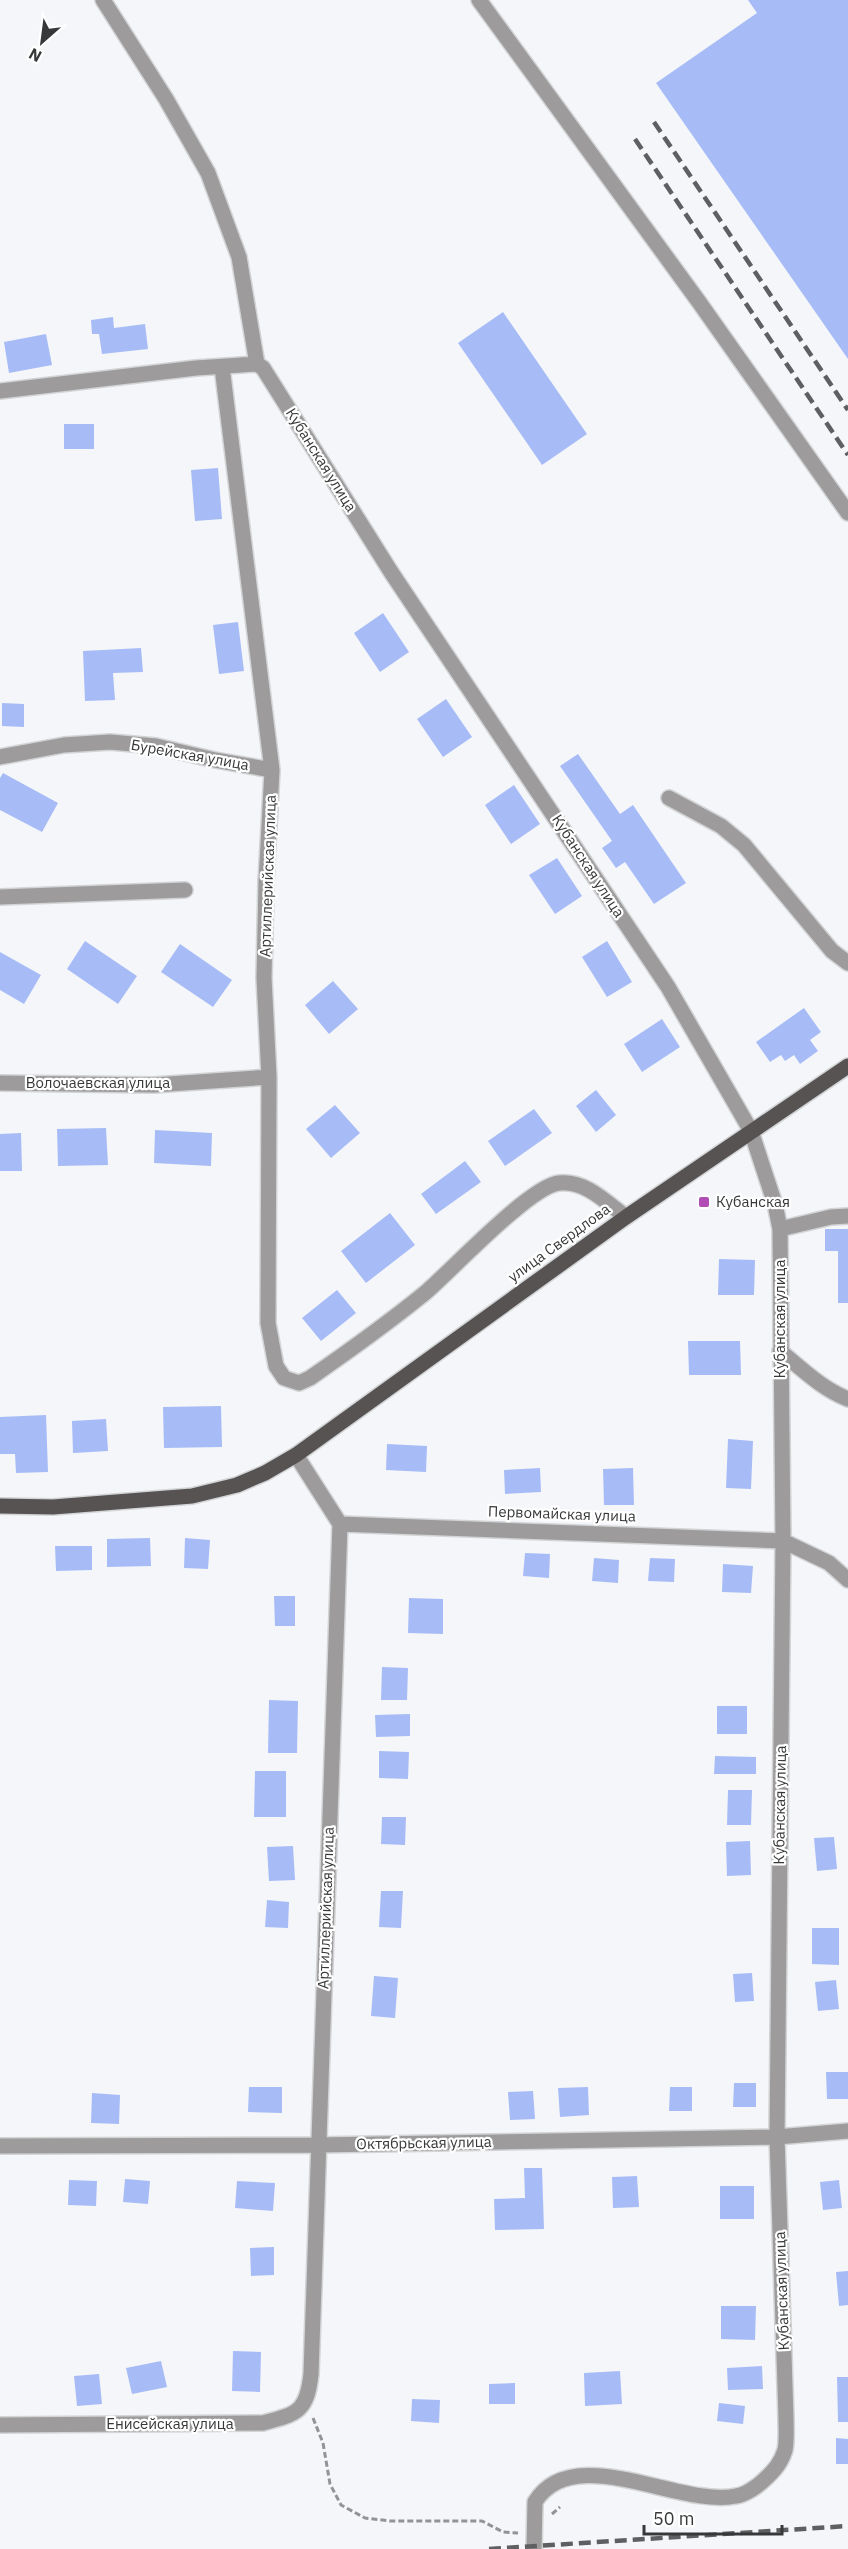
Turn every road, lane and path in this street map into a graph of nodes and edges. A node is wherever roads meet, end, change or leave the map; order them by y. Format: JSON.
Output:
{"nodes":[{"id":1,"x":103,"y":0,"type":"edge"},
{"id":2,"x":479,"y":0,"type":"edge"},
{"id":3,"x":222,"y":366,"type":"junction"},
{"id":4,"x":260,"y":366,"type":"junction"},
{"id":5,"x":0,"y":391,"type":"edge"},
{"id":6,"x":848,"y":513,"type":"edge"},
{"id":7,"x":0,"y":757,"type":"edge"},
{"id":8,"x":272,"y":770,"type":"junction"},
{"id":9,"x":669,"y":798,"type":"dead end"},
{"id":10,"x":185,"y":890,"type":"dead end"},
{"id":11,"x":0,"y":897,"type":"edge"},
{"id":12,"x":848,"y":963,"type":"edge"},
{"id":13,"x":848,"y":1066,"type":"edge"},
{"id":14,"x":269,"y":1077,"type":"junction"},
{"id":15,"x":0,"y":1083,"type":"edge"},
{"id":16,"x":751,"y":1131,"type":"junction"},
{"id":17,"x":848,"y":1216,"type":"edge"},
{"id":18,"x":626,"y":1217,"type":"junction"},
{"id":19,"x":780,"y":1228,"type":"junction"},
{"id":20,"x":780,"y":1351,"type":"junction"},
{"id":21,"x":848,"y":1399,"type":"edge"},
{"id":22,"x":296,"y":1455,"type":"junction"},
{"id":23,"x":0,"y":1506,"type":"edge"},
{"id":24,"x":340,"y":1524,"type":"junction"},
{"id":25,"x":783,"y":1540,"type":"junction"},
{"id":26,"x":848,"y":1580,"type":"edge"},
{"id":27,"x":848,"y":2131,"type":"edge"},
{"id":28,"x":777,"y":2137,"type":"junction"},
{"id":29,"x":318,"y":2145,"type":"junction"},
{"id":30,"x":0,"y":2146,"type":"edge"},
{"id":31,"x":305,"y":2403,"type":"junction"},
{"id":32,"x":0,"y":2425,"type":"edge"},
{"id":33,"x":560,"y":2507,"type":"dead end"},
{"id":34,"x":534,"y":2528,"type":"junction"},
{"id":35,"x":534,"y":2549,"type":"edge"}],
"edges":[{"from":1,"to":4,"type":"street"},
{"from":2,"to":6,"type":"street"},
{"from":3,"to":4,"type":"street"},
{"from":3,"to":5,"type":"street"},
{"from":3,"to":8,"type":"street","name":"Артиллерийская улица"},
{"from":4,"to":16,"type":"street","name":"Кубанская улица"},
{"from":7,"to":8,"type":"street","name":"Бурейская улица"},
{"from":8,"to":14,"type":"street","name":"Артиллерийская улица"},
{"from":9,"to":12,"type":"street"},
{"from":10,"to":11,"type":"street"},
{"from":13,"to":16,"type":"main road","name":"улица Свердлова"},
{"from":14,"to":15,"type":"street","name":"Волочаевская улица"},
{"from":14,"to":18,"type":"street","name":"Артиллерийская улица"},
{"from":16,"to":18,"type":"main road","name":"улица Свердлова"},
{"from":16,"to":19,"type":"street","name":"Кубанская улица"},
{"from":17,"to":19,"type":"street"},
{"from":18,"to":22,"type":"main road","name":"улица Свердлова"},
{"from":19,"to":20,"type":"street","name":"Кубанская улица"},
{"from":20,"to":21,"type":"street"},
{"from":20,"to":25,"type":"street","name":"Кубанская улица"},
{"from":22,"to":23,"type":"main road"},
{"from":22,"to":24,"type":"street"},
{"from":24,"to":25,"type":"street","name":"Первомайская улица"},
{"from":24,"to":29,"type":"street","name":"Артиллерийская улица"},
{"from":25,"to":26,"type":"street"},
{"from":25,"to":28,"type":"street","name":"Кубанская улица"},
{"from":27,"to":28,"type":"street","name":"Октябрьская улица"},
{"from":28,"to":29,"type":"street","name":"Октябрьская улица"},
{"from":28,"to":34,"type":"street","name":"Кубанская улица"},
{"from":29,"to":30,"type":"street","name":"Октябрьская улица"},
{"from":29,"to":31,"type":"street","name":"Артиллерийская улица"},
{"from":31,"to":32,"type":"street","name":"Енисейская улица"},
{"from":31,"to":34,"type":"path"},
{"from":33,"to":34,"type":"path"},
{"from":34,"to":35,"type":"street","name":"Кубанская улица"}]}
